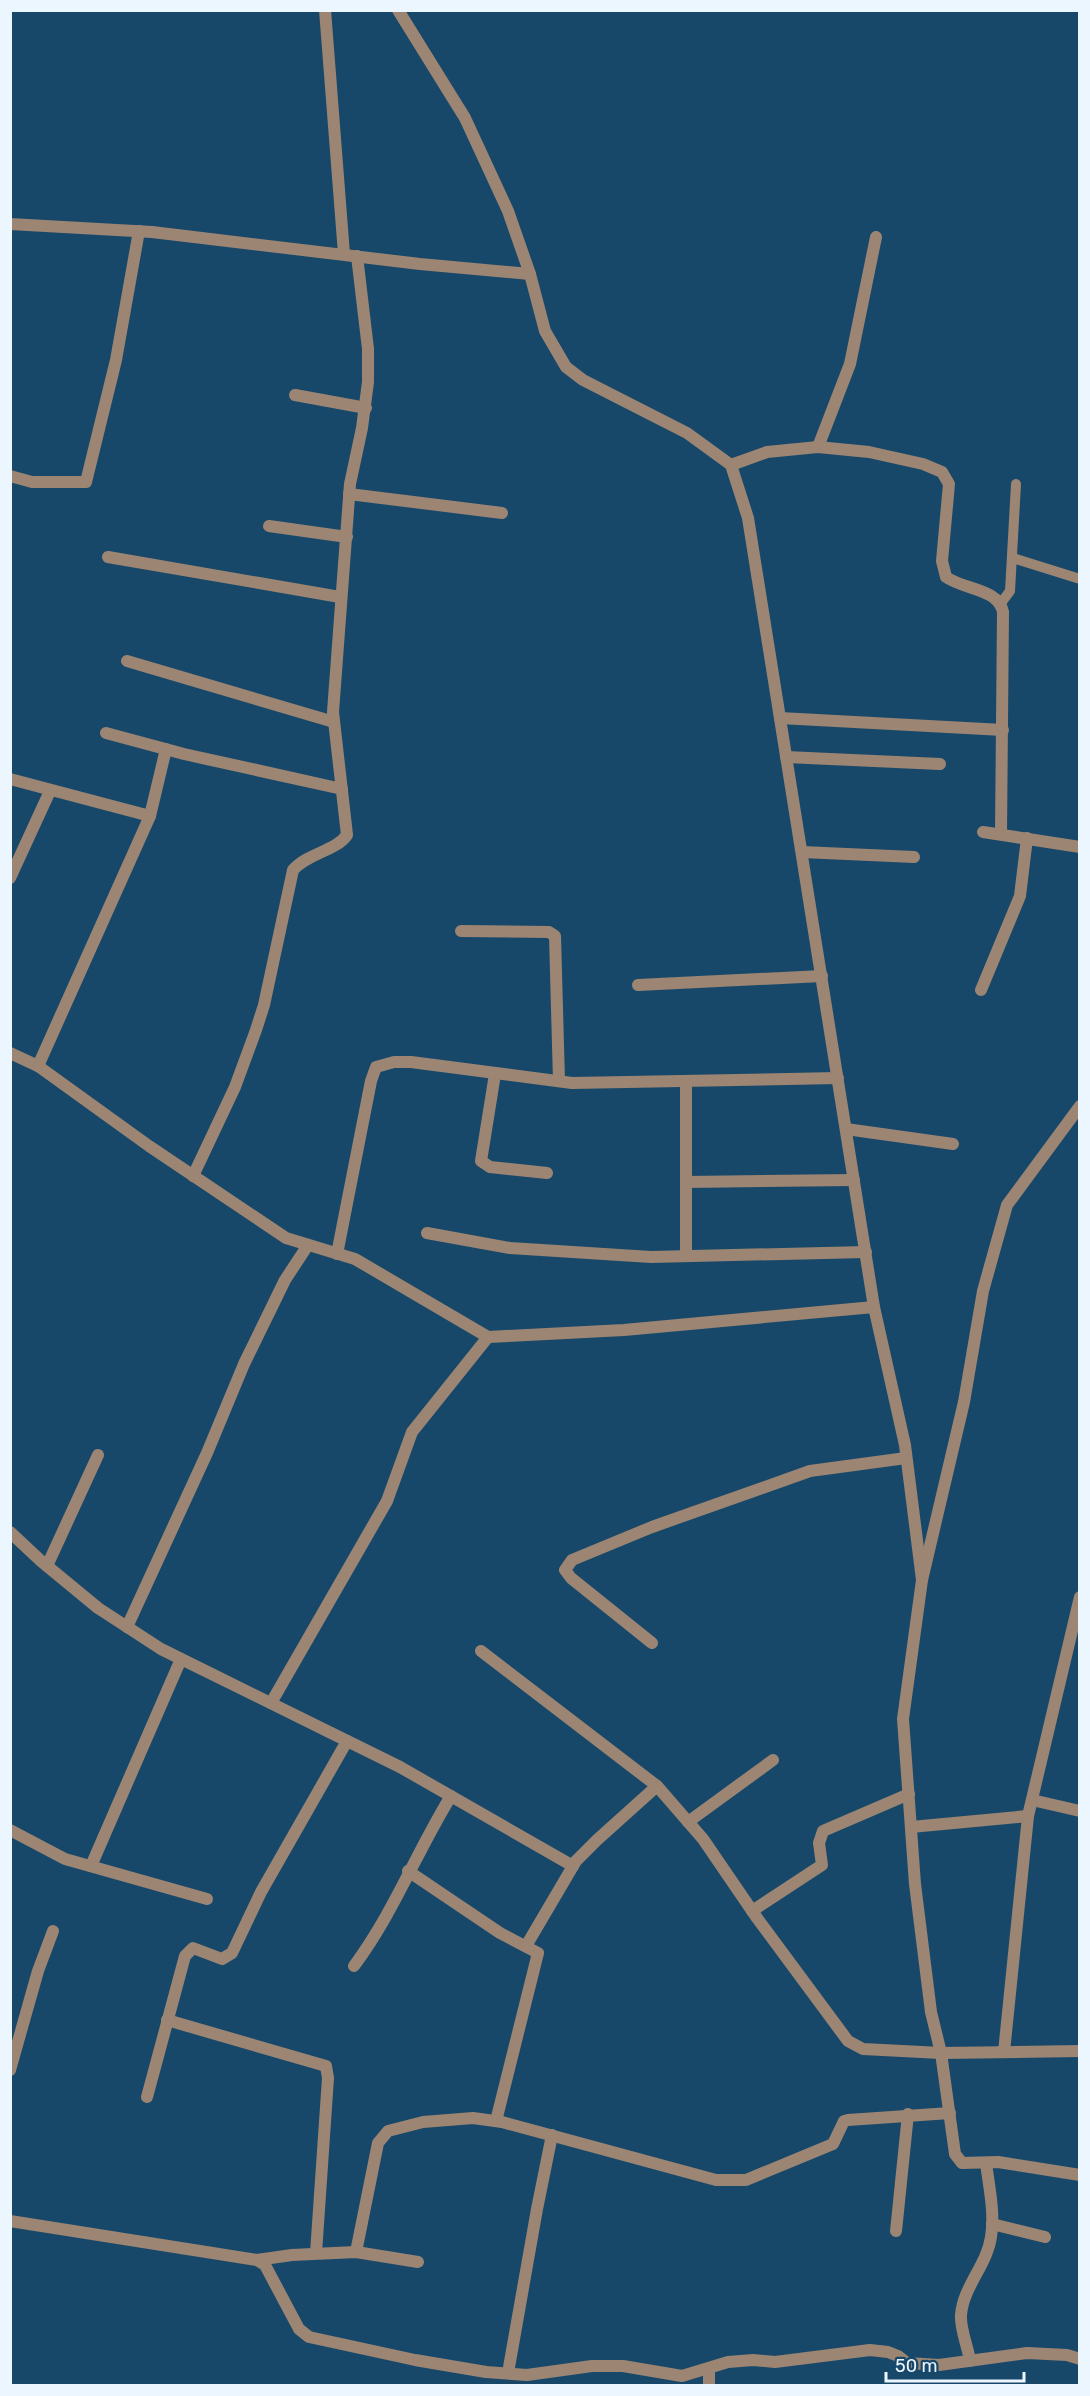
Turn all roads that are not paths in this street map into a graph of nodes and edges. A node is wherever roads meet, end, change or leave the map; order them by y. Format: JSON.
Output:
{"nodes":[{"id":1,"x":325,"y":10,"type":"edge"},
{"id":2,"x":399,"y":10,"type":"edge"},
{"id":3,"x":10,"y":224,"type":"edge"},
{"id":4,"x":139,"y":231,"type":"junction"},
{"id":5,"x":876,"y":237,"type":"dead end"},
{"id":6,"x":350,"y":255,"type":"junction"},
{"id":7,"x":530,"y":274,"type":"junction"},
{"id":8,"x":295,"y":394,"type":"dead end"},
{"id":9,"x":366,"y":408,"type":"junction"},
{"id":10,"x":818,"y":447,"type":"junction"},
{"id":11,"x":731,"y":465,"type":"junction"},
{"id":12,"x":10,"y":476,"type":"edge"},
{"id":13,"x":1016,"y":484,"type":"dead end"},
{"id":14,"x":349,"y":494,"type":"junction"},
{"id":15,"x":502,"y":513,"type":"dead end"},
{"id":16,"x":269,"y":526,"type":"dead end"},
{"id":17,"x":347,"y":537,"type":"junction"},
{"id":18,"x":108,"y":557,"type":"dead end"},
{"id":19,"x":1013,"y":558,"type":"junction"},
{"id":20,"x":1080,"y":579,"type":"edge"},
{"id":21,"x":340,"y":597,"type":"junction"},
{"id":22,"x":1001,"y":603,"type":"junction"},
{"id":23,"x":127,"y":661,"type":"dead end"},
{"id":24,"x":780,"y":718,"type":"junction"},
{"id":25,"x":334,"y":722,"type":"junction"},
{"id":26,"x":1003,"y":730,"type":"junction"},
{"id":27,"x":106,"y":732,"type":"dead end"},
{"id":28,"x":166,"y":748,"type":"junction"},
{"id":29,"x":786,"y":757,"type":"junction"},
{"id":30,"x":940,"y":764,"type":"dead end"},
{"id":31,"x":10,"y":779,"type":"edge"},
{"id":32,"x":342,"y":789,"type":"junction"},
{"id":33,"x":50,"y":791,"type":"junction"},
{"id":34,"x":150,"y":816,"type":"junction"},
{"id":35,"x":983,"y":832,"type":"dead end"},
{"id":36,"x":1001,"y":834,"type":"junction"},
{"id":37,"x":1027,"y":838,"type":"junction"},
{"id":38,"x":1080,"y":847,"type":"edge"},
{"id":39,"x":802,"y":852,"type":"junction"},
{"id":40,"x":914,"y":857,"type":"dead end"},
{"id":41,"x":10,"y":878,"type":"edge"},
{"id":42,"x":461,"y":932,"type":"dead end"},
{"id":43,"x":822,"y":976,"type":"junction"},
{"id":44,"x":638,"y":985,"type":"dead end"},
{"id":45,"x":981,"y":990,"type":"dead end"},
{"id":46,"x":10,"y":1053,"type":"edge"},
{"id":47,"x":38,"y":1066,"type":"junction"},
{"id":48,"x":495,"y":1074,"type":"junction"},
{"id":49,"x":838,"y":1078,"type":"junction"},
{"id":50,"x":686,"y":1081,"type":"junction"},
{"id":51,"x":559,"y":1082,"type":"junction"},
{"id":52,"x":1080,"y":1106,"type":"edge"},
{"id":53,"x":846,"y":1129,"type":"junction"},
{"id":54,"x":953,"y":1144,"type":"dead end"},
{"id":55,"x":547,"y":1173,"type":"dead end"},
{"id":56,"x":194,"y":1176,"type":"junction"},
{"id":57,"x":854,"y":1180,"type":"junction"},
{"id":58,"x":686,"y":1182,"type":"junction"},
{"id":59,"x":427,"y":1233,"type":"dead end"},
{"id":60,"x":308,"y":1245,"type":"junction"},
{"id":61,"x":866,"y":1252,"type":"junction"},
{"id":62,"x":337,"y":1254,"type":"junction"},
{"id":63,"x":686,"y":1256,"type":"junction"},
{"id":64,"x":874,"y":1306,"type":"junction"},
{"id":65,"x":488,"y":1337,"type":"junction"},
{"id":66,"x":98,"y":1455,"type":"dead end"},
{"id":67,"x":906,"y":1458,"type":"junction"},
{"id":68,"x":10,"y":1532,"type":"edge"},
{"id":69,"x":47,"y":1566,"type":"junction"},
{"id":70,"x":922,"y":1580,"type":"junction"},
{"id":71,"x":1080,"y":1597,"type":"edge"},
{"id":72,"x":127,"y":1627,"type":"junction"},
{"id":73,"x":652,"y":1643,"type":"dead end"},
{"id":74,"x":481,"y":1651,"type":"dead end"},
{"id":75,"x":181,"y":1659,"type":"junction"},
{"id":76,"x":271,"y":1703,"type":"junction"},
{"id":77,"x":347,"y":1741,"type":"junction"},
{"id":78,"x":773,"y":1760,"type":"dead end"},
{"id":79,"x":657,"y":1786,"type":"junction"},
{"id":80,"x":909,"y":1794,"type":"junction"},
{"id":81,"x":451,"y":1796,"type":"junction"},
{"id":82,"x":1032,"y":1800,"type":"junction"},
{"id":83,"x":1080,"y":1811,"type":"edge"},
{"id":84,"x":1028,"y":1816,"type":"junction"},
{"id":85,"x":688,"y":1822,"type":"junction"},
{"id":86,"x":911,"y":1827,"type":"junction"},
{"id":87,"x":10,"y":1830,"type":"edge"},
{"id":88,"x":91,"y":1866,"type":"junction"},
{"id":89,"x":573,"y":1866,"type":"junction"},
{"id":90,"x":408,"y":1871,"type":"junction"},
{"id":91,"x":207,"y":1899,"type":"dead end"},
{"id":92,"x":752,"y":1911,"type":"junction"},
{"id":93,"x":53,"y":1931,"type":"dead end"},
{"id":94,"x":526,"y":1946,"type":"junction"},
{"id":95,"x":354,"y":1966,"type":"dead end"},
{"id":96,"x":167,"y":2020,"type":"junction"},
{"id":97,"x":1080,"y":2051,"type":"edge"},
{"id":98,"x":1004,"y":2052,"type":"junction"},
{"id":99,"x":941,"y":2053,"type":"junction"},
{"id":100,"x":10,"y":2070,"type":"edge"},
{"id":101,"x":147,"y":2097,"type":"dead end"},
{"id":102,"x":950,"y":2112,"type":"junction"},
{"id":103,"x":908,"y":2114,"type":"junction"},
{"id":104,"x":496,"y":2121,"type":"junction"},
{"id":105,"x":552,"y":2135,"type":"junction"},
{"id":106,"x":986,"y":2163,"type":"junction"},
{"id":107,"x":1080,"y":2175,"type":"edge"},
{"id":108,"x":10,"y":2220,"type":"edge"},
{"id":109,"x":992,"y":2224,"type":"junction"},
{"id":110,"x":896,"y":2231,"type":"dead end"},
{"id":111,"x":1045,"y":2237,"type":"dead end"},
{"id":112,"x":356,"y":2252,"type":"junction"},
{"id":113,"x":316,"y":2253,"type":"junction"},
{"id":114,"x":257,"y":2260,"type":"junction"},
{"id":115,"x":418,"y":2262,"type":"dead end"},
{"id":116,"x":1080,"y":2359,"type":"edge"},
{"id":117,"x":970,"y":2361,"type":"junction"},
{"id":118,"x":709,"y":2369,"type":"junction"},
{"id":119,"x":508,"y":2373,"type":"junction"},
{"id":120,"x":709,"y":2385,"type":"edge"}],
"edges":[{"from":1,"to":6,"type":"street"},
{"from":2,"to":7,"type":"street"},
{"from":3,"to":4,"type":"street"},
{"from":4,"to":6,"type":"street"},
{"from":4,"to":12,"type":"street"},
{"from":5,"to":10,"type":"street"},
{"from":6,"to":7,"type":"street"},
{"from":6,"to":9,"type":"street"},
{"from":7,"to":11,"type":"street"},
{"from":8,"to":9,"type":"street"},
{"from":9,"to":14,"type":"street"},
{"from":10,"to":11,"type":"street"},
{"from":10,"to":22,"type":"street"},
{"from":11,"to":24,"type":"street"},
{"from":13,"to":19,"type":"lane"},
{"from":14,"to":15,"type":"street"},
{"from":14,"to":17,"type":"street"},
{"from":16,"to":17,"type":"street"},
{"from":17,"to":21,"type":"street"},
{"from":18,"to":21,"type":"street"},
{"from":19,"to":20,"type":"lane"},
{"from":19,"to":22,"type":"lane"},
{"from":21,"to":25,"type":"street"},
{"from":22,"to":26,"type":"street"},
{"from":23,"to":25,"type":"street"},
{"from":24,"to":26,"type":"street"},
{"from":24,"to":29,"type":"street"},
{"from":25,"to":32,"type":"street"},
{"from":26,"to":36,"type":"street"},
{"from":27,"to":28,"type":"street"},
{"from":28,"to":32,"type":"street"},
{"from":28,"to":34,"type":"street"},
{"from":29,"to":30,"type":"street"},
{"from":29,"to":39,"type":"street"},
{"from":31,"to":33,"type":"street"},
{"from":32,"to":56,"type":"street"},
{"from":33,"to":34,"type":"street"},
{"from":33,"to":41,"type":"street"},
{"from":34,"to":47,"type":"street"},
{"from":35,"to":36,"type":"street"},
{"from":36,"to":37,"type":"street"},
{"from":37,"to":38,"type":"street"},
{"from":37,"to":45,"type":"street"},
{"from":39,"to":40,"type":"street"},
{"from":39,"to":43,"type":"street"},
{"from":42,"to":51,"type":"street"},
{"from":43,"to":44,"type":"street"},
{"from":43,"to":49,"type":"street"},
{"from":46,"to":47,"type":"street"},
{"from":47,"to":56,"type":"street"},
{"from":48,"to":51,"type":"street"},
{"from":48,"to":55,"type":"street"},
{"from":48,"to":62,"type":"street"},
{"from":49,"to":50,"type":"street"},
{"from":49,"to":53,"type":"street"},
{"from":50,"to":51,"type":"street"},
{"from":50,"to":58,"type":"street"},
{"from":52,"to":70,"type":"street"},
{"from":53,"to":54,"type":"street"},
{"from":53,"to":57,"type":"street"},
{"from":56,"to":60,"type":"street"},
{"from":57,"to":58,"type":"street"},
{"from":57,"to":61,"type":"street"},
{"from":58,"to":63,"type":"street"},
{"from":59,"to":63,"type":"street"},
{"from":60,"to":62,"type":"street"},
{"from":60,"to":72,"type":"street"},
{"from":61,"to":63,"type":"street"},
{"from":61,"to":64,"type":"street"},
{"from":62,"to":65,"type":"street"},
{"from":64,"to":65,"type":"street"},
{"from":64,"to":67,"type":"street"},
{"from":65,"to":76,"type":"street"},
{"from":66,"to":69,"type":"street"},
{"from":67,"to":70,"type":"street"},
{"from":67,"to":73,"type":"street"},
{"from":68,"to":69,"type":"street"},
{"from":69,"to":72,"type":"street"},
{"from":70,"to":80,"type":"street"},
{"from":71,"to":82,"type":"street"},
{"from":72,"to":75,"type":"street"},
{"from":74,"to":79,"type":"street"},
{"from":75,"to":76,"type":"street"},
{"from":75,"to":88,"type":"street"},
{"from":76,"to":77,"type":"street"},
{"from":77,"to":81,"type":"street"},
{"from":77,"to":96,"type":"street"},
{"from":78,"to":85,"type":"street"},
{"from":79,"to":85,"type":"street"},
{"from":79,"to":89,"type":"street"},
{"from":80,"to":86,"type":"street"},
{"from":80,"to":92,"type":"street"},
{"from":81,"to":89,"type":"street"},
{"from":81,"to":90,"type":"street"},
{"from":82,"to":83,"type":"street"},
{"from":82,"to":84,"type":"street"},
{"from":84,"to":86,"type":"street"},
{"from":84,"to":98,"type":"street"},
{"from":85,"to":92,"type":"street"},
{"from":86,"to":99,"type":"street"},
{"from":87,"to":88,"type":"street"},
{"from":88,"to":91,"type":"street"},
{"from":89,"to":94,"type":"street"},
{"from":90,"to":94,"type":"street"},
{"from":90,"to":95,"type":"street"},
{"from":92,"to":99,"type":"street"},
{"from":93,"to":100,"type":"street"},
{"from":94,"to":104,"type":"street"},
{"from":96,"to":101,"type":"street"},
{"from":96,"to":113,"type":"street"},
{"from":97,"to":98,"type":"street"},
{"from":98,"to":99,"type":"street"},
{"from":99,"to":102,"type":"street"},
{"from":102,"to":103,"type":"street"},
{"from":102,"to":106,"type":"street"},
{"from":103,"to":105,"type":"street"},
{"from":103,"to":110,"type":"street"},
{"from":104,"to":105,"type":"street"},
{"from":104,"to":112,"type":"street"},
{"from":105,"to":119,"type":"street"},
{"from":106,"to":107,"type":"street"},
{"from":106,"to":109,"type":"street"},
{"from":108,"to":114,"type":"street"},
{"from":109,"to":111,"type":"street"},
{"from":109,"to":117,"type":"street"},
{"from":112,"to":113,"type":"street"},
{"from":112,"to":115,"type":"street"},
{"from":113,"to":114,"type":"street"},
{"from":114,"to":119,"type":"street"},
{"from":116,"to":117,"type":"street"},
{"from":117,"to":118,"type":"street"},
{"from":118,"to":119,"type":"street"},
{"from":118,"to":120,"type":"street"}]}
